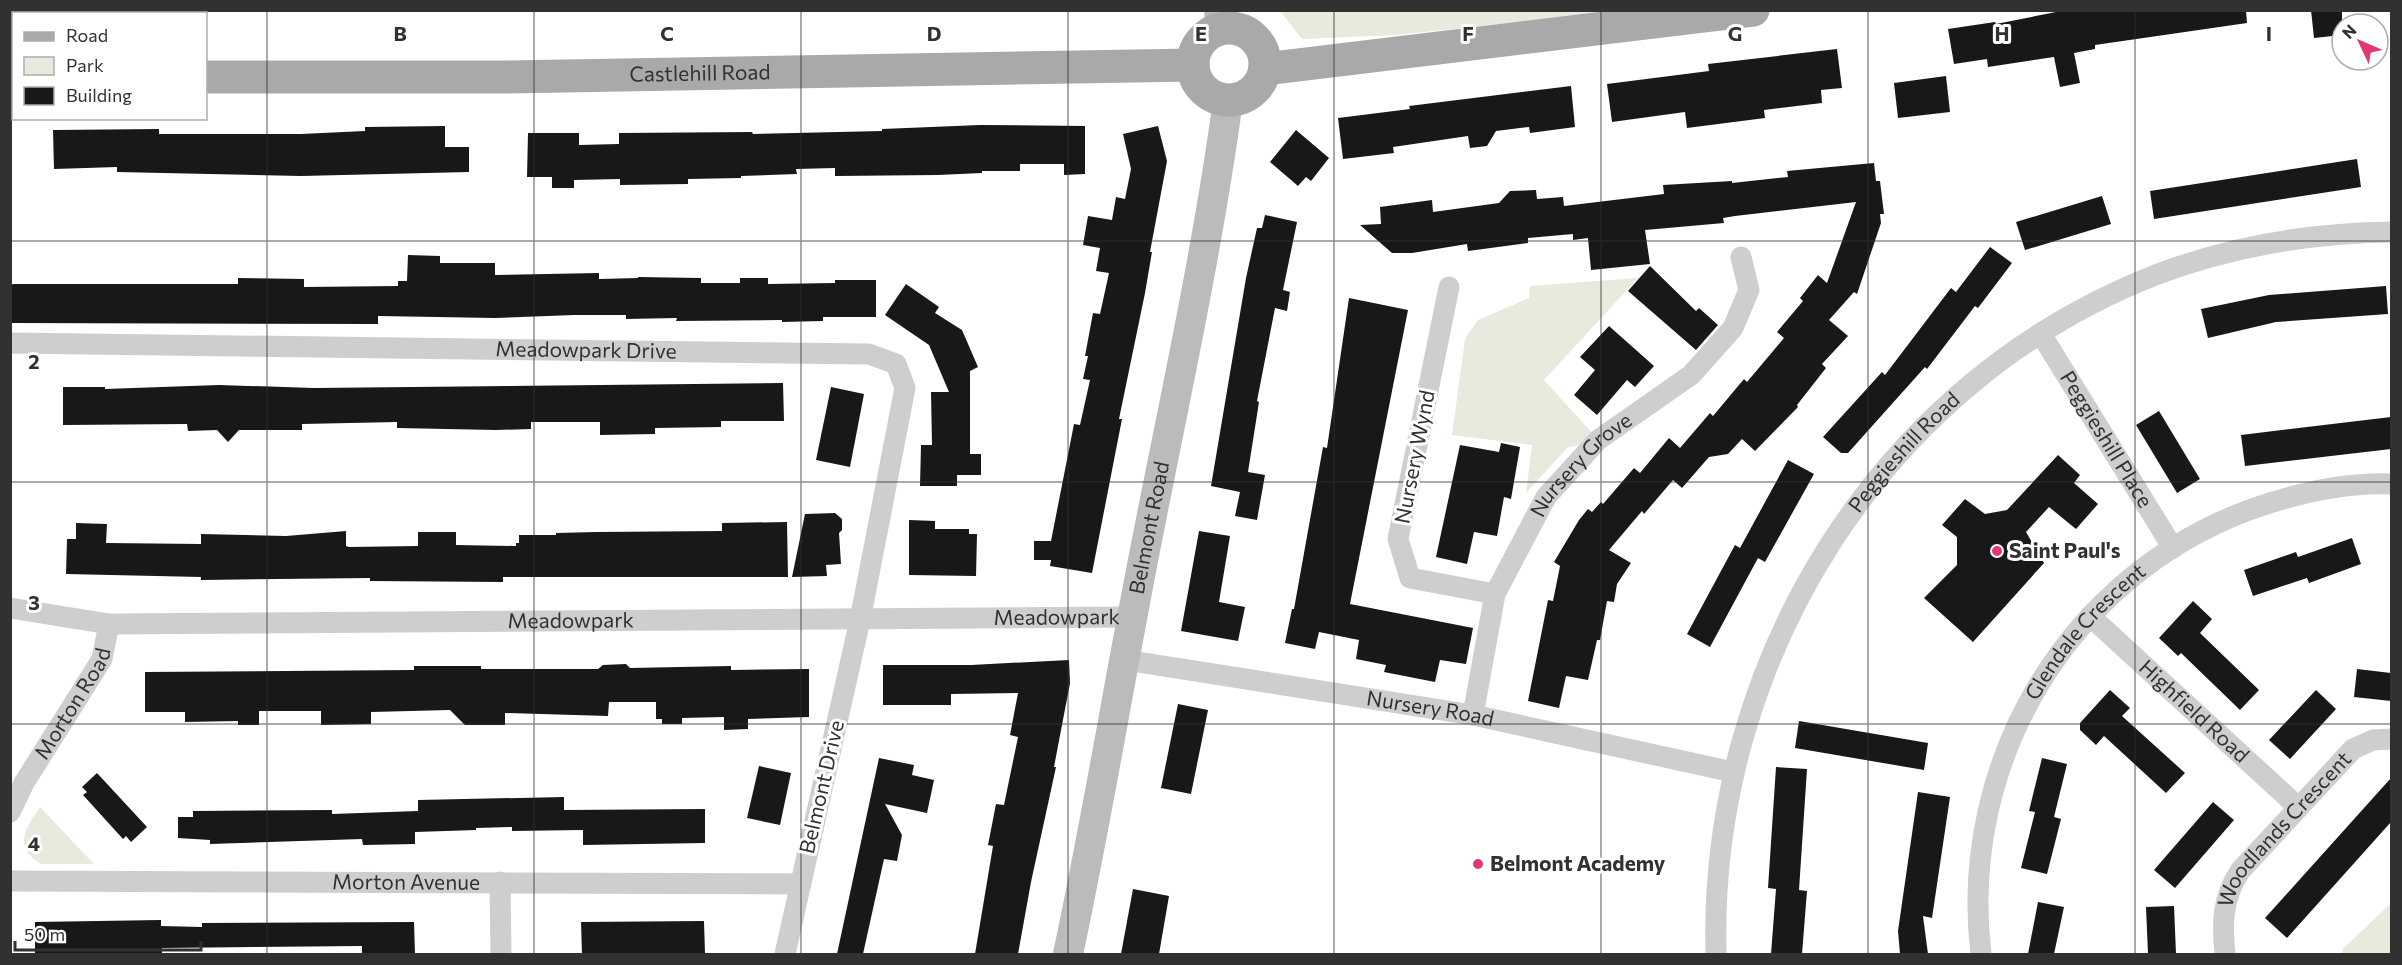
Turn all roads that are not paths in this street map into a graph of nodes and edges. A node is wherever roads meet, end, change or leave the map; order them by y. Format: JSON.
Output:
{"nodes":[{"id":1,"x":1753,"y":10,"type":"edge"},
{"id":2,"x":1220,"y":19,"type":"edge"},
{"id":3,"x":1193,"y":65,"type":"junction"},
{"id":4,"x":1265,"y":69,"type":"junction"},
{"id":5,"x":207,"y":77,"type":"edge"},
{"id":6,"x":1228,"y":100,"type":"junction"},
{"id":7,"x":2391,"y":232,"type":"edge"},
{"id":8,"x":1741,"y":257,"type":"dead end"},
{"id":9,"x":1449,"y":287,"type":"dead end"},
{"id":10,"x":2041,"y":334,"type":"junction"},
{"id":11,"x":10,"y":343,"type":"edge"},
{"id":12,"x":2391,"y":484,"type":"edge"},
{"id":13,"x":2173,"y":548,"type":"junction"},
{"id":14,"x":1495,"y":594,"type":"junction"},
{"id":15,"x":10,"y":608,"type":"edge"},
{"id":16,"x":2090,"y":616,"type":"junction"},
{"id":17,"x":1132,"y":617,"type":"junction"},
{"id":18,"x":860,"y":620,"type":"junction"},
{"id":19,"x":109,"y":624,"type":"junction"},
{"id":20,"x":1125,"y":660,"type":"junction"},
{"id":21,"x":1473,"y":715,"type":"junction"},
{"id":22,"x":2391,"y":739,"type":"edge"},
{"id":23,"x":1733,"y":772,"type":"junction"},
{"id":24,"x":2298,"y":807,"type":"junction"},
{"id":25,"x":10,"y":812,"type":"edge"},
{"id":26,"x":10,"y":880,"type":"edge"},
{"id":27,"x":500,"y":882,"type":"junction"},
{"id":28,"x":801,"y":884,"type":"junction"},
{"id":29,"x":501,"y":954,"type":"edge"},
{"id":30,"x":785,"y":954,"type":"edge"},
{"id":31,"x":1068,"y":954,"type":"edge"},
{"id":32,"x":1716,"y":954,"type":"edge"},
{"id":33,"x":1981,"y":954,"type":"edge"},
{"id":34,"x":2225,"y":954,"type":"edge"}],
"edges":[{"from":1,"to":4,"type":"main road"},
{"from":2,"to":3,"type":"main road"},
{"from":2,"to":4,"type":"main road"},
{"from":3,"to":5,"type":"main road","name":"Castlehill Road"},
{"from":3,"to":6,"type":"main road"},
{"from":4,"to":6,"type":"main road"},
{"from":6,"to":17,"type":"street","name":"Belmont Road"},
{"from":7,"to":10,"type":"street","name":"Peggieshill Road"},
{"from":8,"to":14,"type":"street","name":"Nursery Grove"},
{"from":9,"to":14,"type":"street","name":"Nursery Wynd"},
{"from":10,"to":13,"type":"street","name":"Peggieshill Place"},
{"from":10,"to":23,"type":"street","name":"Peggieshill Road"},
{"from":11,"to":18,"type":"street","name":"Meadowpark Drive"},
{"from":12,"to":13,"type":"street","name":"Glendale Crescent"},
{"from":13,"to":16,"type":"street","name":"Glendale Crescent"},
{"from":14,"to":21,"type":"street","name":"Nursery Grove"},
{"from":15,"to":19,"type":"street","name":"Meadowpark"},
{"from":16,"to":24,"type":"street","name":"Highfield Road"},
{"from":16,"to":33,"type":"street","name":"Glendale Crescent"},
{"from":17,"to":18,"type":"street","name":"Meadowpark"},
{"from":17,"to":20,"type":"street","name":"Belmont Road"},
{"from":18,"to":19,"type":"street","name":"Meadowpark"},
{"from":18,"to":28,"type":"street","name":"Belmont Drive"},
{"from":19,"to":25,"type":"street","name":"Morton Road"},
{"from":20,"to":21,"type":"street","name":"Nursery Road"},
{"from":20,"to":31,"type":"street","name":"Belmont Road"},
{"from":21,"to":23,"type":"street","name":"Nursery Road"},
{"from":22,"to":24,"type":"street","name":"Woodlands Crescent"},
{"from":23,"to":32,"type":"street","name":"Peggieshill Road"},
{"from":24,"to":34,"type":"street","name":"Woodlands Crescent"},
{"from":26,"to":27,"type":"street","name":"Morton Avenue"},
{"from":27,"to":28,"type":"street","name":"Morton Avenue"},
{"from":27,"to":29,"type":"street"},
{"from":28,"to":30,"type":"street","name":"Belmont Drive"}]}
